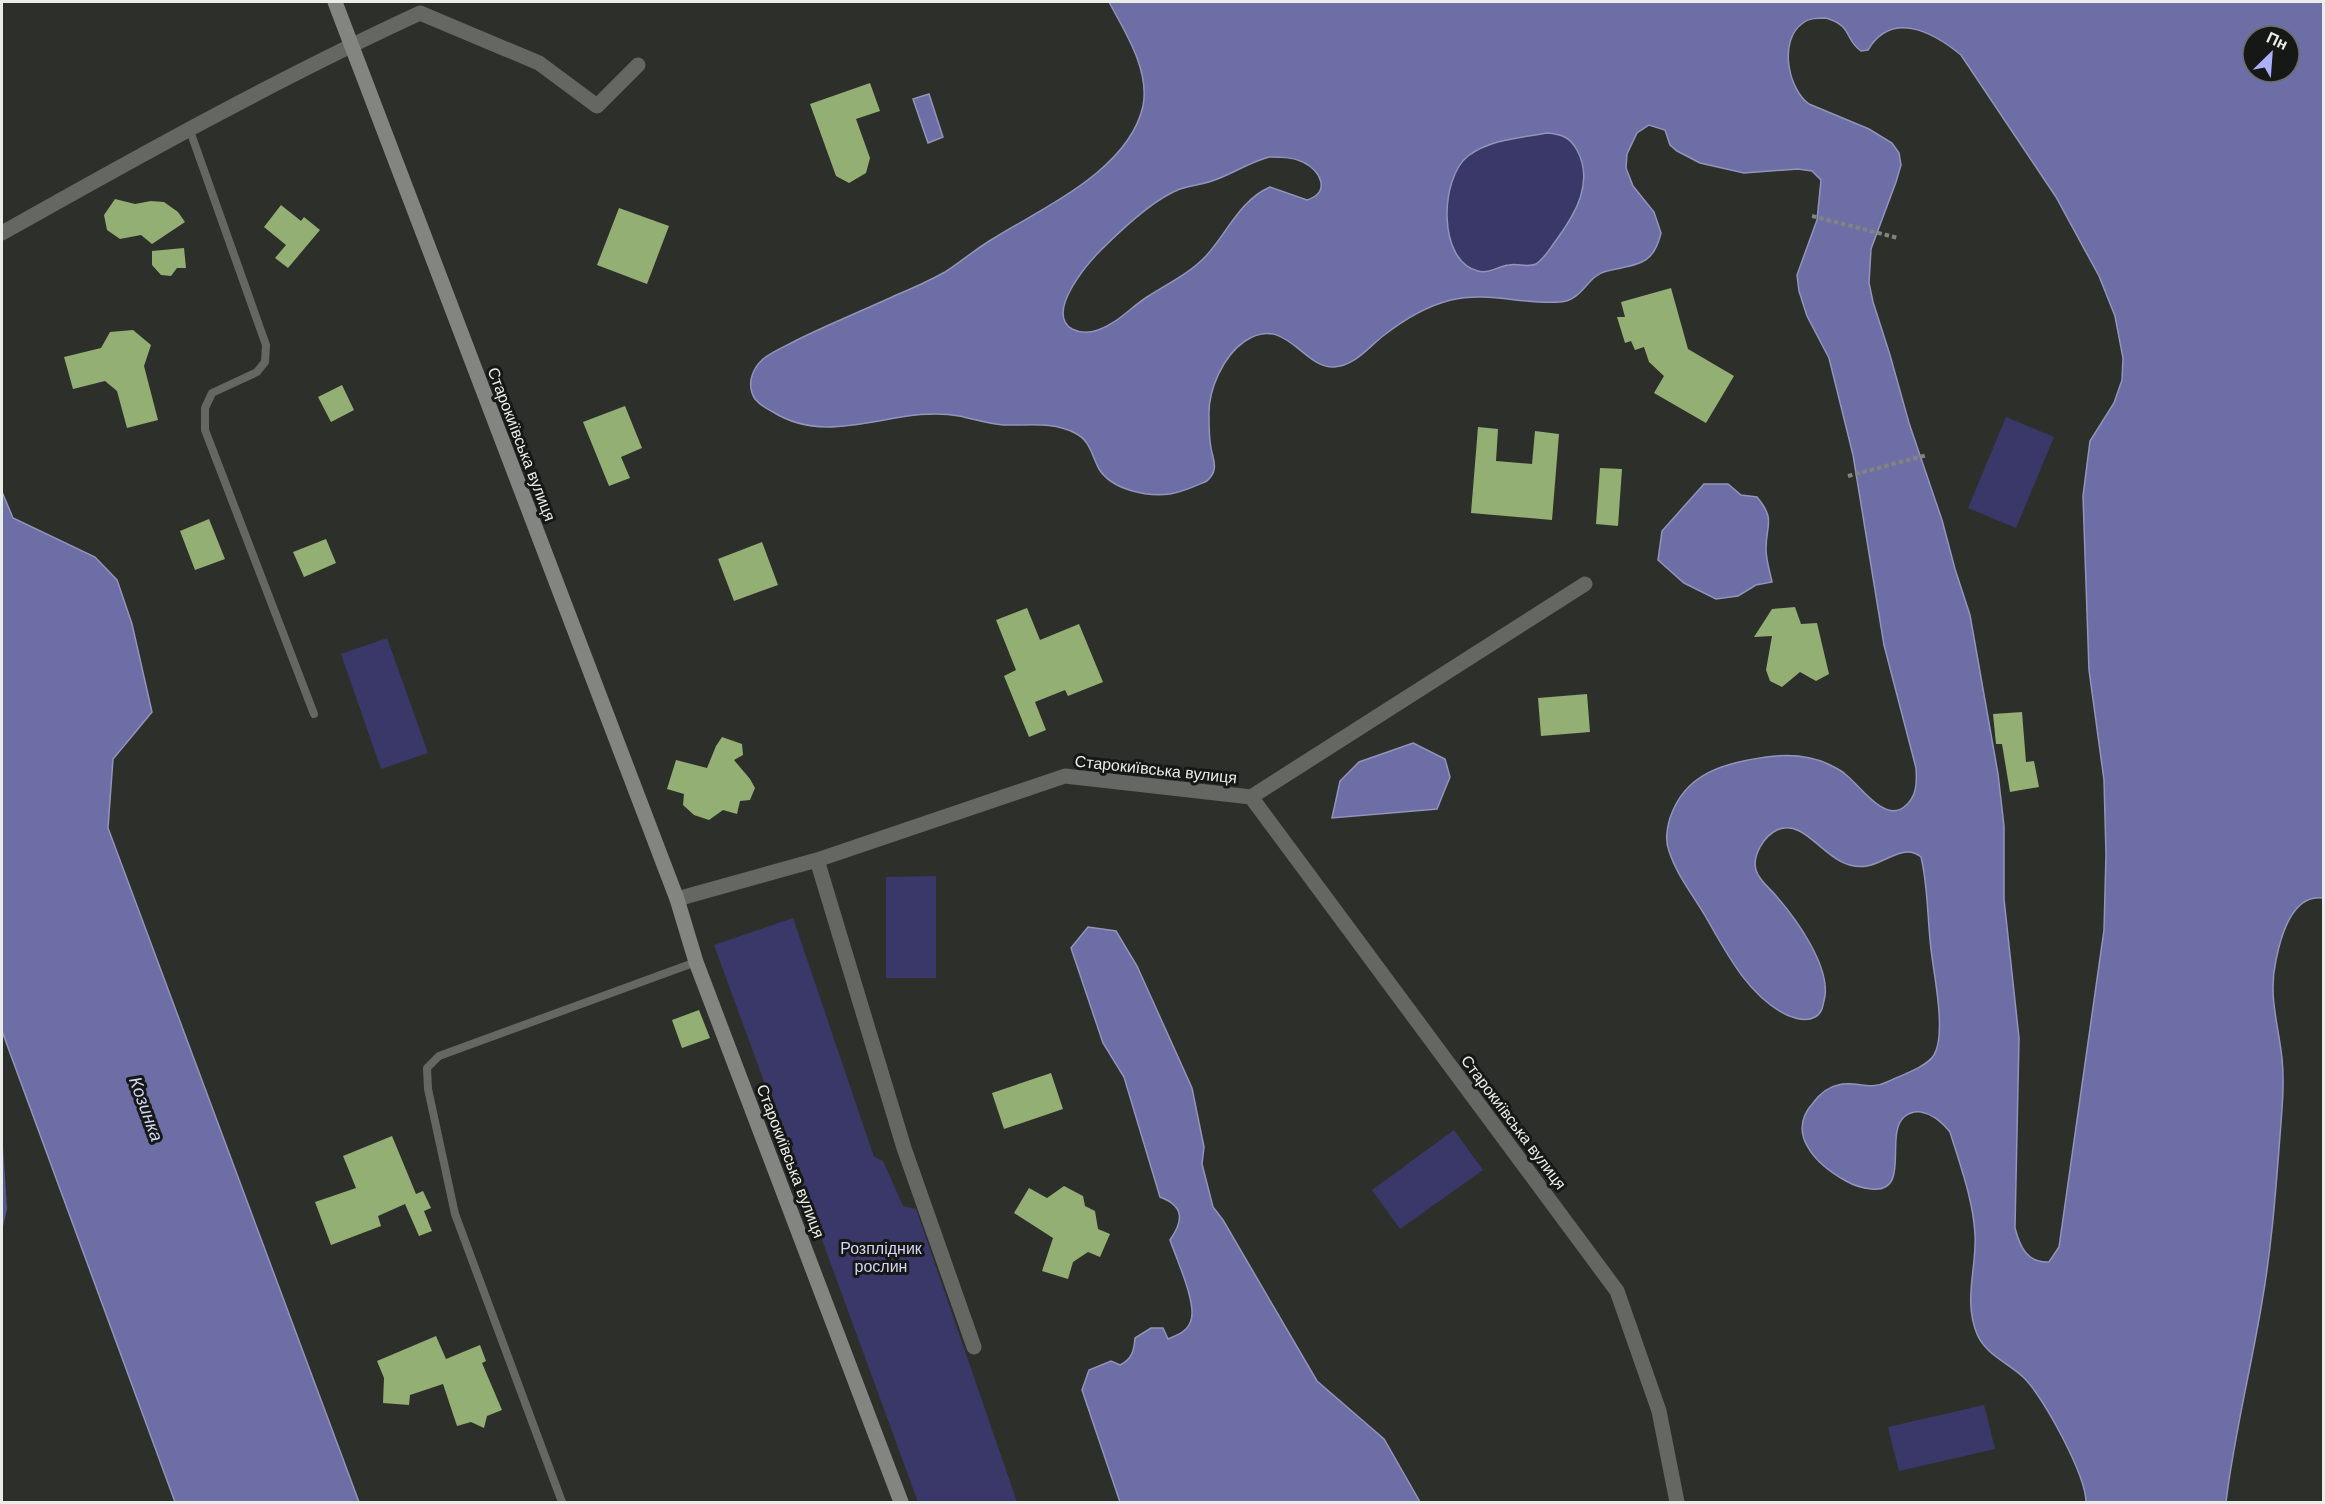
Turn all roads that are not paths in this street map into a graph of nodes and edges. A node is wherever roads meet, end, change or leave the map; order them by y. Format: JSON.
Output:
{"nodes":[{"id":1,"x":335,"y":2,"type":"edge"},
{"id":2,"x":351,"y":45,"type":"junction"},
{"id":3,"x":638,"y":65,"type":"dead end"},
{"id":4,"x":189,"y":128,"type":"junction"},
{"id":5,"x":2,"y":233,"type":"edge"},
{"id":6,"x":1585,"y":584,"type":"dead end"},
{"id":7,"x":314,"y":714,"type":"dead end"},
{"id":8,"x":1251,"y":797,"type":"junction"},
{"id":9,"x":818,"y":860,"type":"junction"},
{"id":10,"x":677,"y":899,"type":"junction"},
{"id":11,"x":696,"y":962,"type":"junction"},
{"id":12,"x":974,"y":1347,"type":"dead end"},
{"id":13,"x":562,"y":1503,"type":"edge"},
{"id":14,"x":901,"y":1503,"type":"edge"},
{"id":15,"x":1677,"y":1503,"type":"edge"}],
"edges":[{"from":1,"to":2,"type":"street","name":"Старокиївська вулиця"},
{"from":2,"to":3,"type":"street"},
{"from":2,"to":4,"type":"street"},
{"from":2,"to":10,"type":"street","name":"Старокиївська вулиця"},
{"from":4,"to":5,"type":"street"},
{"from":4,"to":7,"type":"lane"},
{"from":6,"to":8,"type":"street","name":"Старокиївська вулиця"},
{"from":8,"to":9,"type":"street","name":"Старокиївська вулиця"},
{"from":8,"to":15,"type":"street","name":"Старокиївська вулиця"},
{"from":9,"to":10,"type":"street","name":"Старокиївська вулиця"},
{"from":9,"to":12,"type":"street"},
{"from":10,"to":11,"type":"street","name":"Старокиївська вулиця"},
{"from":11,"to":13,"type":"lane"},
{"from":11,"to":14,"type":"street","name":"Старокиївська вулиця"}]}
